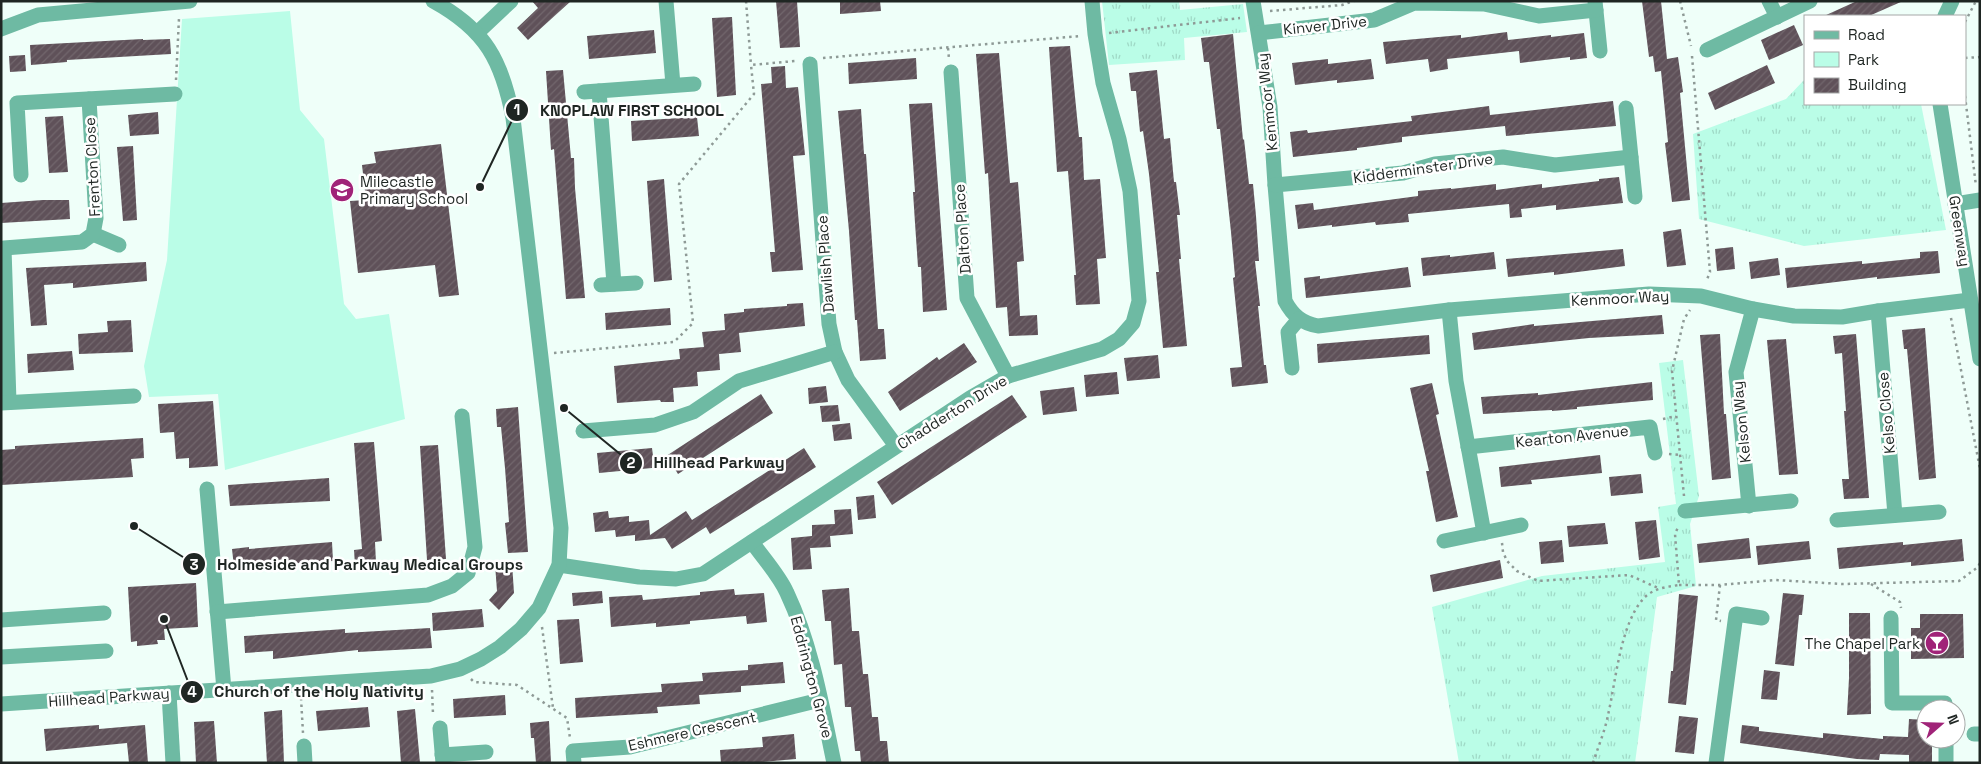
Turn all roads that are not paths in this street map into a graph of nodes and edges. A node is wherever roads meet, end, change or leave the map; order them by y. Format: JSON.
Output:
{"nodes":[{"id":1,"x":433,"y":1,"type":"edge"},
{"id":2,"x":511,"y":1,"type":"edge"},
{"id":3,"x":666,"y":1,"type":"edge"},
{"id":4,"x":1092,"y":1,"type":"edge"},
{"id":5,"x":1769,"y":1,"type":"edge"},
{"id":6,"x":1810,"y":1,"type":"edge"},
{"id":7,"x":1952,"y":1,"type":"edge"},
{"id":8,"x":185,"y":2,"type":"edge"},
{"id":9,"x":102,"y":6,"type":"edge"},
{"id":10,"x":1595,"y":6,"type":"edge"},
{"id":11,"x":1254,"y":7,"type":"edge"},
{"id":12,"x":1945,"y":15,"type":"edge"},
{"id":13,"x":1777,"y":17,"type":"junction"},
{"id":14,"x":1,"y":29,"type":"edge"},
{"id":15,"x":477,"y":33,"type":"junction"},
{"id":16,"x":1259,"y":33,"type":"junction"},
{"id":17,"x":1707,"y":50,"type":"dead end"},
{"id":18,"x":1600,"y":51,"type":"dead end"},
{"id":19,"x":810,"y":61,"type":"road end"},
{"id":20,"x":951,"y":72,"type":"dead end"},
{"id":21,"x":694,"y":84,"type":"dead end"},
{"id":22,"x":673,"y":85,"type":"junction"},
{"id":23,"x":175,"y":94,"type":"road end"},
{"id":24,"x":89,"y":99,"type":"junction"},
{"id":25,"x":1940,"y":105,"type":"edge"},
{"id":26,"x":1626,"y":108,"type":"dead end"},
{"id":27,"x":1631,"y":157,"type":"junction"},
{"id":28,"x":21,"y":175,"type":"dead end"},
{"id":29,"x":1275,"y":185,"type":"junction"},
{"id":30,"x":1634,"y":198,"type":"dead end"},
{"id":31,"x":1979,"y":200,"type":"edge"},
{"id":32,"x":1955,"y":204,"type":"junction"},
{"id":33,"x":93,"y":234,"type":"junction"},
{"id":34,"x":119,"y":245,"type":"dead end"},
{"id":35,"x":3,"y":248,"type":"edge"},
{"id":36,"x":636,"y":283,"type":"dead end"},
{"id":37,"x":1970,"y":300,"type":"junction"},
{"id":38,"x":1753,"y":309,"type":"junction"},
{"id":39,"x":1449,"y":310,"type":"junction"},
{"id":40,"x":1878,"y":311,"type":"junction"},
{"id":41,"x":1298,"y":319,"type":"junction"},
{"id":42,"x":835,"y":352,"type":"junction"},
{"id":43,"x":1980,"y":359,"type":"edge"},
{"id":44,"x":1292,"y":368,"type":"dead end"},
{"id":45,"x":1008,"y":376,"type":"junction"},
{"id":46,"x":134,"y":396,"type":"dead end"},
{"id":47,"x":5,"y":402,"type":"edge"},
{"id":48,"x":462,"y":416,"type":"dead end"},
{"id":49,"x":583,"y":431,"type":"dead end"},
{"id":50,"x":896,"y":446,"type":"junction"},
{"id":51,"x":1468,"y":447,"type":"junction"},
{"id":52,"x":1656,"y":453,"type":"dead end"},
{"id":53,"x":207,"y":489,"type":"dead end"},
{"id":54,"x":1792,"y":501,"type":"dead end"},
{"id":55,"x":1750,"y":506,"type":"junction"},
{"id":56,"x":1685,"y":511,"type":"road end"},
{"id":57,"x":1939,"y":512,"type":"dead end"},
{"id":58,"x":1895,"y":515,"type":"junction"},
{"id":59,"x":1837,"y":520,"type":"dead end"},
{"id":60,"x":1521,"y":525,"type":"dead end"},
{"id":61,"x":1484,"y":533,"type":"junction"},
{"id":62,"x":1444,"y":541,"type":"dead end"},
{"id":63,"x":752,"y":542,"type":"junction"},
{"id":64,"x":559,"y":565,"type":"junction"},
{"id":65,"x":217,"y":612,"type":"junction"},
{"id":66,"x":104,"y":613,"type":"dead end"},
{"id":67,"x":1762,"y":618,"type":"dead end"},
{"id":68,"x":1891,"y":618,"type":"road end"},
{"id":69,"x":1,"y":620,"type":"edge"},
{"id":70,"x":106,"y":651,"type":"dead end"},
{"id":71,"x":1,"y":657,"type":"edge"},
{"id":72,"x":224,"y":690,"type":"junction"},
{"id":73,"x":169,"y":693,"type":"junction"},
{"id":74,"x":820,"y":700,"type":"junction"},
{"id":75,"x":1916,"y":703,"type":"edge"},
{"id":76,"x":1,"y":704,"type":"edge"},
{"id":77,"x":440,"y":728,"type":"dead end"},
{"id":78,"x":304,"y":746,"type":"road end"},
{"id":79,"x":1946,"y":749,"type":"edge"},
{"id":80,"x":486,"y":752,"type":"dead end"},
{"id":81,"x":573,"y":757,"type":"edge"},
{"id":82,"x":442,"y":759,"type":"edge"},
{"id":83,"x":173,"y":763,"type":"edge"},
{"id":84,"x":305,"y":763,"type":"edge"},
{"id":85,"x":834,"y":763,"type":"edge"},
{"id":86,"x":1716,"y":763,"type":"edge"},
{"id":87,"x":1946,"y":763,"type":"edge"}],
"edges":[{"from":1,"to":15,"type":"street","name":"Hillhead Parkway"},
{"from":2,"to":15,"type":"street"},
{"from":3,"to":22,"type":"street"},
{"from":4,"to":45,"type":"street","name":"Chadderton Drive"},
{"from":5,"to":13,"type":"street"},
{"from":6,"to":13,"type":"street"},
{"from":7,"to":12,"type":"street"},
{"from":8,"to":9,"type":"street"},
{"from":9,"to":14,"type":"street"},
{"from":10,"to":16,"type":"street","name":"Kinver Drive"},
{"from":10,"to":18,"type":"street","name":"Kinver Drive"},
{"from":11,"to":16,"type":"street","name":"Kenmoor Way"},
{"from":13,"to":17,"type":"street"},
{"from":15,"to":64,"type":"street","name":"Hillhead Parkway"},
{"from":16,"to":29,"type":"street","name":"Kenmoor Way"},
{"from":19,"to":42,"type":"street","name":"Dawlish Place"},
{"from":20,"to":45,"type":"street","name":"Dalton Place"},
{"from":21,"to":22,"type":"street"},
{"from":22,"to":36,"type":"street"},
{"from":23,"to":24,"type":"street","name":"Frenton Close"},
{"from":24,"to":28,"type":"street","name":"Frenton Close"},
{"from":24,"to":33,"type":"street","name":"Frenton Close"},
{"from":25,"to":32,"type":"street","name":"Greenway"},
{"from":26,"to":27,"type":"street"},
{"from":27,"to":29,"type":"street","name":"Kidderminster Drive"},
{"from":27,"to":30,"type":"street"},
{"from":29,"to":41,"type":"street","name":"Kenmoor Way"},
{"from":31,"to":32,"type":"street"},
{"from":32,"to":37,"type":"street","name":"Greenway"},
{"from":33,"to":34,"type":"street","name":"Frenton Close"},
{"from":33,"to":35,"type":"street","name":"Frenton Close"},
{"from":35,"to":47,"type":"street","name":"Frenton Close"},
{"from":37,"to":40,"type":"street","name":"Kenmoor Way"},
{"from":37,"to":43,"type":"street","name":"Greenway"},
{"from":38,"to":39,"type":"street","name":"Kenmoor Way"},
{"from":38,"to":40,"type":"street","name":"Kenmoor Way"},
{"from":38,"to":55,"type":"street","name":"Kelson Way"},
{"from":39,"to":41,"type":"street","name":"Kenmoor Way"},
{"from":39,"to":51,"type":"street"},
{"from":40,"to":58,"type":"street","name":"Kelso Close"},
{"from":41,"to":44,"type":"street"},
{"from":42,"to":49,"type":"street"},
{"from":42,"to":50,"type":"street","name":"Dawlish Place"},
{"from":45,"to":50,"type":"street","name":"Chadderton Drive"},
{"from":46,"to":47,"type":"street","name":"Frenton Close"},
{"from":48,"to":65,"type":"street"},
{"from":50,"to":63,"type":"street","name":"Chadderton Drive"},
{"from":51,"to":52,"type":"street","name":"Kearton Avenue"},
{"from":51,"to":61,"type":"street"},
{"from":53,"to":65,"type":"street"},
{"from":54,"to":55,"type":"street"},
{"from":55,"to":56,"type":"street"},
{"from":57,"to":58,"type":"street"},
{"from":58,"to":59,"type":"street"},
{"from":60,"to":61,"type":"street"},
{"from":61,"to":62,"type":"street"},
{"from":63,"to":64,"type":"street","name":"Chadderton Drive"},
{"from":63,"to":74,"type":"street","name":"Eddrington Grove"},
{"from":64,"to":72,"type":"street","name":"Hillhead Parkway"},
{"from":65,"to":72,"type":"street"},
{"from":66,"to":69,"type":"street"},
{"from":67,"to":86,"type":"street"},
{"from":68,"to":75,"type":"street"},
{"from":70,"to":71,"type":"street"},
{"from":72,"to":73,"type":"street","name":"Hillhead Parkway"},
{"from":73,"to":76,"type":"street","name":"Hillhead Parkway"},
{"from":73,"to":83,"type":"street"},
{"from":74,"to":81,"type":"street","name":"Eshmere Crescent"},
{"from":74,"to":85,"type":"street","name":"Eddrington Grove"},
{"from":77,"to":82,"type":"street"},
{"from":78,"to":84,"type":"street"},
{"from":79,"to":87,"type":"street"},
{"from":80,"to":82,"type":"street"}]}
